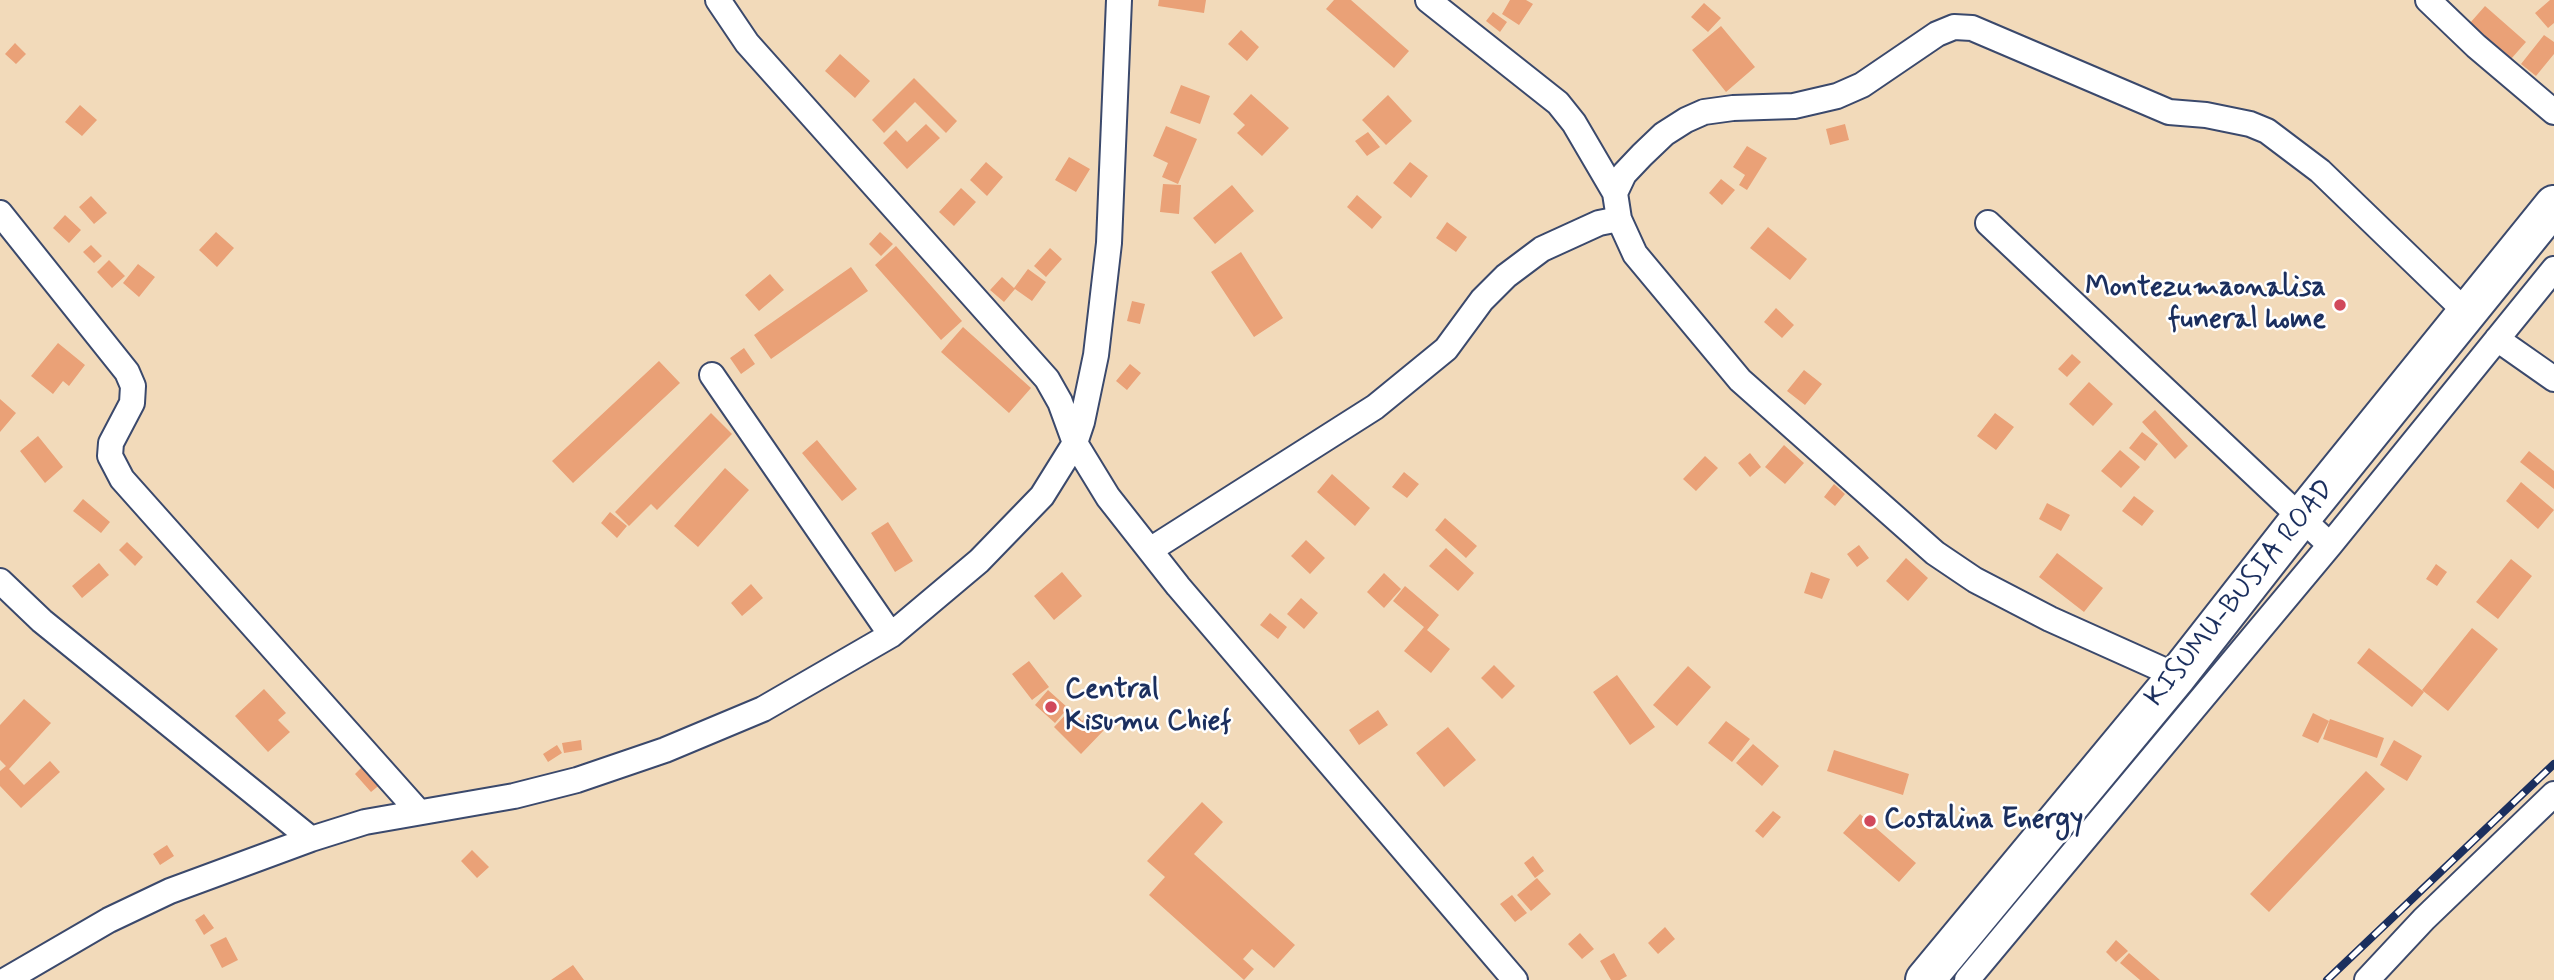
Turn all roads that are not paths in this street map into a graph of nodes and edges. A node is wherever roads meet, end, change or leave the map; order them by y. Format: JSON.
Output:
{"nodes":[{"id":1,"x":718,"y":0,"type":"edge"},
{"id":2,"x":1119,"y":0,"type":"edge"},
{"id":3,"x":1428,"y":0,"type":"edge"},
{"id":4,"x":2428,"y":0,"type":"edge"},
{"id":5,"x":2554,"y":112,"type":"edge"},
{"id":6,"x":1615,"y":193,"type":"junction"},
{"id":7,"x":2554,"y":205,"type":"edge"},
{"id":8,"x":0,"y":213,"type":"edge"},
{"id":9,"x":1619,"y":219,"type":"junction"},
{"id":10,"x":1988,"y":223,"type":"dead end"},
{"id":11,"x":2554,"y":269,"type":"edge"},
{"id":12,"x":2467,"y":313,"type":"junction"},
{"id":13,"x":2497,"y":339,"type":"junction"},
{"id":14,"x":712,"y":375,"type":"dead end"},
{"id":15,"x":2554,"y":379,"type":"edge"},
{"id":16,"x":1075,"y":443,"type":"junction"},
{"id":17,"x":2300,"y":519,"type":"junction"},
{"id":18,"x":2330,"y":545,"type":"junction"},
{"id":19,"x":1150,"y":550,"type":"junction"},
{"id":20,"x":0,"y":581,"type":"edge"},
{"id":21,"x":891,"y":635,"type":"junction"},
{"id":22,"x":2177,"y":676,"type":"junction"},
{"id":23,"x":2554,"y":794,"type":"edge"},
{"id":24,"x":418,"y":811,"type":"junction"},
{"id":25,"x":311,"y":839,"type":"junction"},
{"id":26,"x":6,"y":980,"type":"edge"},
{"id":27,"x":1515,"y":980,"type":"edge"},
{"id":28,"x":1925,"y":980,"type":"edge"},
{"id":29,"x":1967,"y":980,"type":"edge"},
{"id":30,"x":2367,"y":980,"type":"edge"}],
"edges":[{"from":1,"to":16,"type":"street"},
{"from":2,"to":16,"type":"street"},
{"from":3,"to":6,"type":"street"},
{"from":4,"to":5,"type":"street"},
{"from":6,"to":9,"type":"street"},
{"from":6,"to":12,"type":"street"},
{"from":7,"to":12,"type":"highway","name":"KISUMU-BUSIA ROAD"},
{"from":8,"to":24,"type":"street"},
{"from":9,"to":19,"type":"street"},
{"from":9,"to":22,"type":"street"},
{"from":10,"to":17,"type":"street"},
{"from":11,"to":13,"type":"street"},
{"from":12,"to":17,"type":"highway","name":"KISUMU-BUSIA ROAD"},
{"from":13,"to":15,"type":"street"},
{"from":13,"to":18,"type":"street"},
{"from":14,"to":21,"type":"street"},
{"from":16,"to":19,"type":"street"},
{"from":16,"to":21,"type":"street"},
{"from":17,"to":18,"type":"street"},
{"from":17,"to":22,"type":"highway","name":"KISUMU-BUSIA ROAD"},
{"from":18,"to":29,"type":"street"},
{"from":19,"to":27,"type":"street"},
{"from":20,"to":25,"type":"street"},
{"from":21,"to":24,"type":"street"},
{"from":22,"to":28,"type":"highway","name":"KISUMU-BUSIA ROAD"},
{"from":23,"to":30,"type":"street"},
{"from":24,"to":25,"type":"street"},
{"from":25,"to":26,"type":"street"}]}
